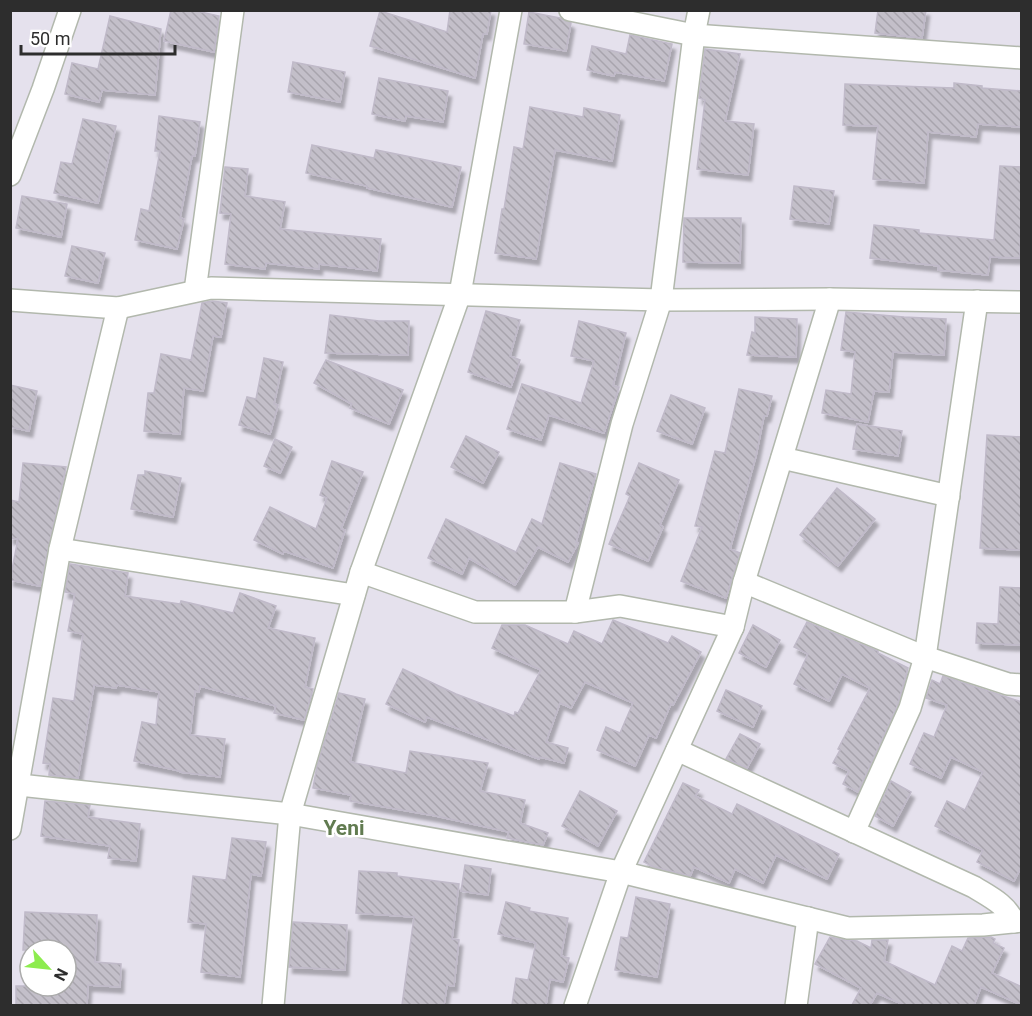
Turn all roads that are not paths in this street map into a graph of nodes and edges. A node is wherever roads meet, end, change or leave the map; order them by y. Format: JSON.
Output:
{"nodes":[{"id":1,"x":70,"y":10,"type":"edge"},
{"id":2,"x":233,"y":10,"type":"edge"},
{"id":3,"x":511,"y":10,"type":"edge"},
{"id":4,"x":570,"y":10,"type":"edge"},
{"id":5,"x":699,"y":10,"type":"edge"},
{"id":6,"x":694,"y":35,"type":"junction"},
{"id":7,"x":1022,"y":58,"type":"edge"},
{"id":8,"x":10,"y":175,"type":"edge"},
{"id":9,"x":195,"y":291,"type":"junction"},
{"id":10,"x":460,"y":294,"type":"junction"},
{"id":11,"x":830,"y":299,"type":"junction"},
{"id":12,"x":10,"y":300,"type":"edge"},
{"id":13,"x":661,"y":300,"type":"junction"},
{"id":14,"x":977,"y":301,"type":"junction"},
{"id":15,"x":1022,"y":302,"type":"edge"},
{"id":16,"x":118,"y":308,"type":"junction"},
{"id":17,"x":782,"y":458,"type":"junction"},
{"id":18,"x":949,"y":496,"type":"junction"},
{"id":19,"x":60,"y":549,"type":"junction"},
{"id":20,"x":361,"y":572,"type":"junction"},
{"id":21,"x":744,"y":582,"type":"junction"},
{"id":22,"x":354,"y":595,"type":"junction"},
{"id":23,"x":575,"y":612,"type":"junction"},
{"id":24,"x":734,"y":627,"type":"junction"},
{"id":25,"x":925,"y":657,"type":"junction"},
{"id":26,"x":1022,"y":685,"type":"edge"},
{"id":27,"x":677,"y":750,"type":"junction"},
{"id":28,"x":14,"y":785,"type":"edge"},
{"id":29,"x":290,"y":814,"type":"junction"},
{"id":30,"x":10,"y":829,"type":"edge"},
{"id":31,"x":854,"y":832,"type":"junction"},
{"id":32,"x":621,"y":872,"type":"junction"},
{"id":33,"x":808,"y":918,"type":"junction"},
{"id":34,"x":1018,"y":922,"type":"edge"},
{"id":35,"x":273,"y":1005,"type":"edge"},
{"id":36,"x":575,"y":1005,"type":"edge"},
{"id":37,"x":796,"y":1005,"type":"edge"}],
"edges":[{"from":1,"to":8,"type":"street"},
{"from":2,"to":9,"type":"street"},
{"from":3,"to":10,"type":"street"},
{"from":4,"to":6,"type":"street"},
{"from":5,"to":6,"type":"street"},
{"from":6,"to":7,"type":"street"},
{"from":6,"to":13,"type":"street"},
{"from":9,"to":10,"type":"street"},
{"from":9,"to":16,"type":"street"},
{"from":10,"to":13,"type":"street"},
{"from":10,"to":20,"type":"street"},
{"from":11,"to":13,"type":"street"},
{"from":11,"to":14,"type":"street"},
{"from":11,"to":17,"type":"street"},
{"from":12,"to":16,"type":"street"},
{"from":13,"to":23,"type":"street"},
{"from":14,"to":15,"type":"street"},
{"from":14,"to":18,"type":"street"},
{"from":16,"to":19,"type":"street"},
{"from":17,"to":18,"type":"street"},
{"from":17,"to":21,"type":"street"},
{"from":18,"to":25,"type":"street"},
{"from":19,"to":22,"type":"street"},
{"from":19,"to":28,"type":"street"},
{"from":20,"to":22,"type":"street"},
{"from":20,"to":23,"type":"street"},
{"from":21,"to":24,"type":"street"},
{"from":21,"to":25,"type":"street"},
{"from":22,"to":29,"type":"street"},
{"from":23,"to":24,"type":"street"},
{"from":24,"to":27,"type":"street"},
{"from":25,"to":26,"type":"street"},
{"from":25,"to":31,"type":"street"},
{"from":27,"to":31,"type":"street"},
{"from":27,"to":32,"type":"street"},
{"from":28,"to":29,"type":"street"},
{"from":28,"to":30,"type":"street"},
{"from":29,"to":32,"type":"street"},
{"from":29,"to":35,"type":"street"},
{"from":31,"to":34,"type":"street"},
{"from":32,"to":33,"type":"street"},
{"from":32,"to":36,"type":"street"},
{"from":33,"to":34,"type":"street"},
{"from":33,"to":37,"type":"street"}]}
